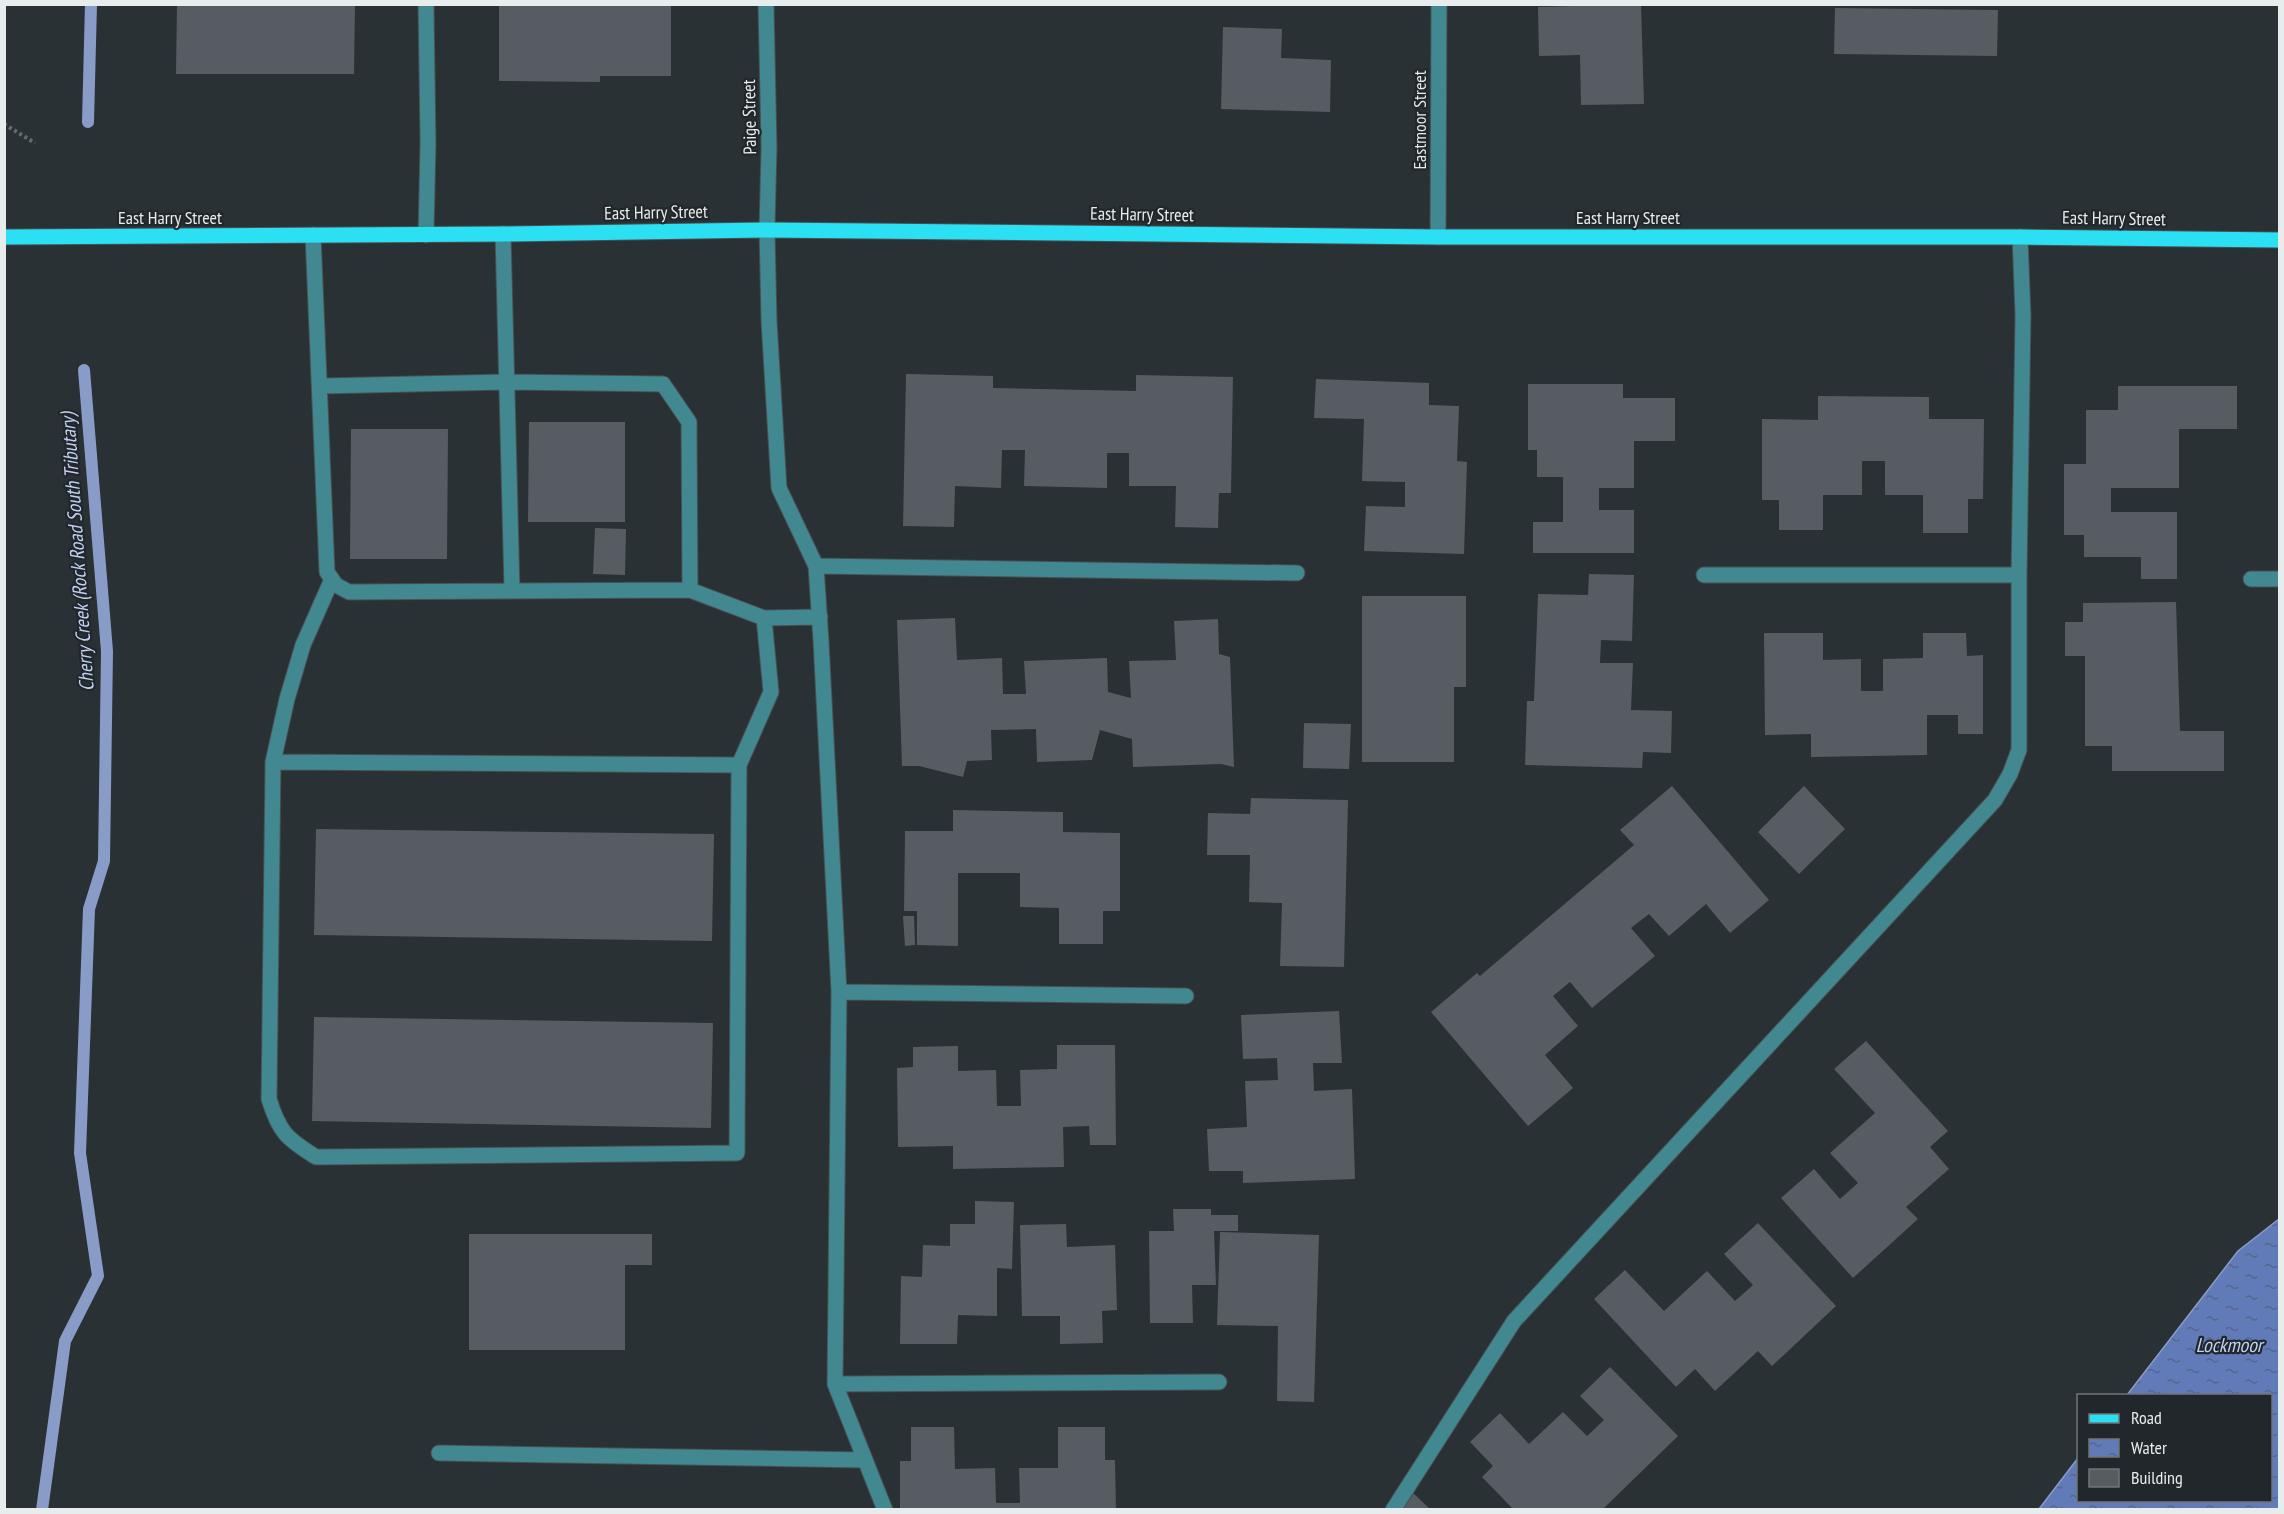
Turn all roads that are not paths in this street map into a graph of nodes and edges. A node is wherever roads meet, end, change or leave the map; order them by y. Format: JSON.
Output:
{"nodes":[{"id":1,"x":426,"y":4,"type":"edge"},
{"id":2,"x":766,"y":4,"type":"edge"},
{"id":3,"x":1439,"y":4,"type":"edge"},
{"id":4,"x":766,"y":230,"type":"junction"},
{"id":5,"x":503,"y":234,"type":"junction"},
{"id":6,"x":314,"y":235,"type":"junction"},
{"id":7,"x":426,"y":235,"type":"junction"},
{"id":8,"x":4,"y":237,"type":"edge"},
{"id":9,"x":1438,"y":237,"type":"junction"},
{"id":10,"x":2020,"y":237,"type":"junction"},
{"id":11,"x":2280,"y":240,"type":"edge"},
{"id":12,"x":506,"y":382,"type":"junction"},
{"id":13,"x":321,"y":386,"type":"junction"},
{"id":14,"x":816,"y":566,"type":"junction"},
{"id":15,"x":1297,"y":573,"type":"dead end"},
{"id":16,"x":1704,"y":575,"type":"dead end"},
{"id":17,"x":2019,"y":575,"type":"junction"},
{"id":18,"x":332,"y":579,"type":"junction"},
{"id":19,"x":2251,"y":579,"type":"dead end"},
{"id":20,"x":2280,"y":579,"type":"edge"},
{"id":21,"x":512,"y":590,"type":"junction"},
{"id":22,"x":690,"y":590,"type":"junction"},
{"id":23,"x":820,"y":617,"type":"junction"},
{"id":24,"x":764,"y":618,"type":"junction"},
{"id":25,"x":273,"y":762,"type":"junction"},
{"id":26,"x":739,"y":765,"type":"junction"},
{"id":27,"x":839,"y":992,"type":"junction"},
{"id":28,"x":1186,"y":996,"type":"dead end"},
{"id":29,"x":1219,"y":1382,"type":"dead end"},
{"id":30,"x":835,"y":1384,"type":"junction"},
{"id":31,"x":439,"y":1453,"type":"dead end"},
{"id":32,"x":866,"y":1460,"type":"junction"},
{"id":33,"x":885,"y":1509,"type":"edge"},
{"id":34,"x":1393,"y":1509,"type":"edge"}],
"edges":[{"from":1,"to":7,"type":"street"},
{"from":2,"to":4,"type":"street","name":"Paige Street"},
{"from":3,"to":9,"type":"street","name":"Eastmoor Street"},
{"from":4,"to":5,"type":"main road","name":"East Harry Street"},
{"from":4,"to":9,"type":"main road","name":"East Harry Street"},
{"from":4,"to":14,"type":"street","name":"Paige Street"},
{"from":5,"to":7,"type":"main road","name":"East Harry Street"},
{"from":5,"to":12,"type":"street"},
{"from":6,"to":7,"type":"main road","name":"East Harry Street"},
{"from":6,"to":8,"type":"main road","name":"East Harry Street"},
{"from":6,"to":13,"type":"street"},
{"from":9,"to":10,"type":"main road","name":"East Harry Street"},
{"from":10,"to":11,"type":"main road","name":"East Harry Street"},
{"from":10,"to":17,"type":"street"},
{"from":12,"to":13,"type":"street"},
{"from":12,"to":21,"type":"street"},
{"from":12,"to":22,"type":"street"},
{"from":13,"to":18,"type":"street"},
{"from":14,"to":15,"type":"street"},
{"from":14,"to":23,"type":"street"},
{"from":16,"to":17,"type":"street"},
{"from":17,"to":34,"type":"street"},
{"from":18,"to":21,"type":"street"},
{"from":18,"to":25,"type":"street"},
{"from":19,"to":20,"type":"street"},
{"from":21,"to":22,"type":"street"},
{"from":22,"to":24,"type":"street"},
{"from":23,"to":24,"type":"street"},
{"from":23,"to":27,"type":"street"},
{"from":24,"to":26,"type":"street"},
{"from":25,"to":26,"type":"street"},
{"from":25,"to":26,"type":"street"},
{"from":27,"to":28,"type":"street"},
{"from":27,"to":30,"type":"street"},
{"from":29,"to":30,"type":"street"},
{"from":30,"to":32,"type":"street"},
{"from":31,"to":32,"type":"street"},
{"from":32,"to":33,"type":"street"}]}
